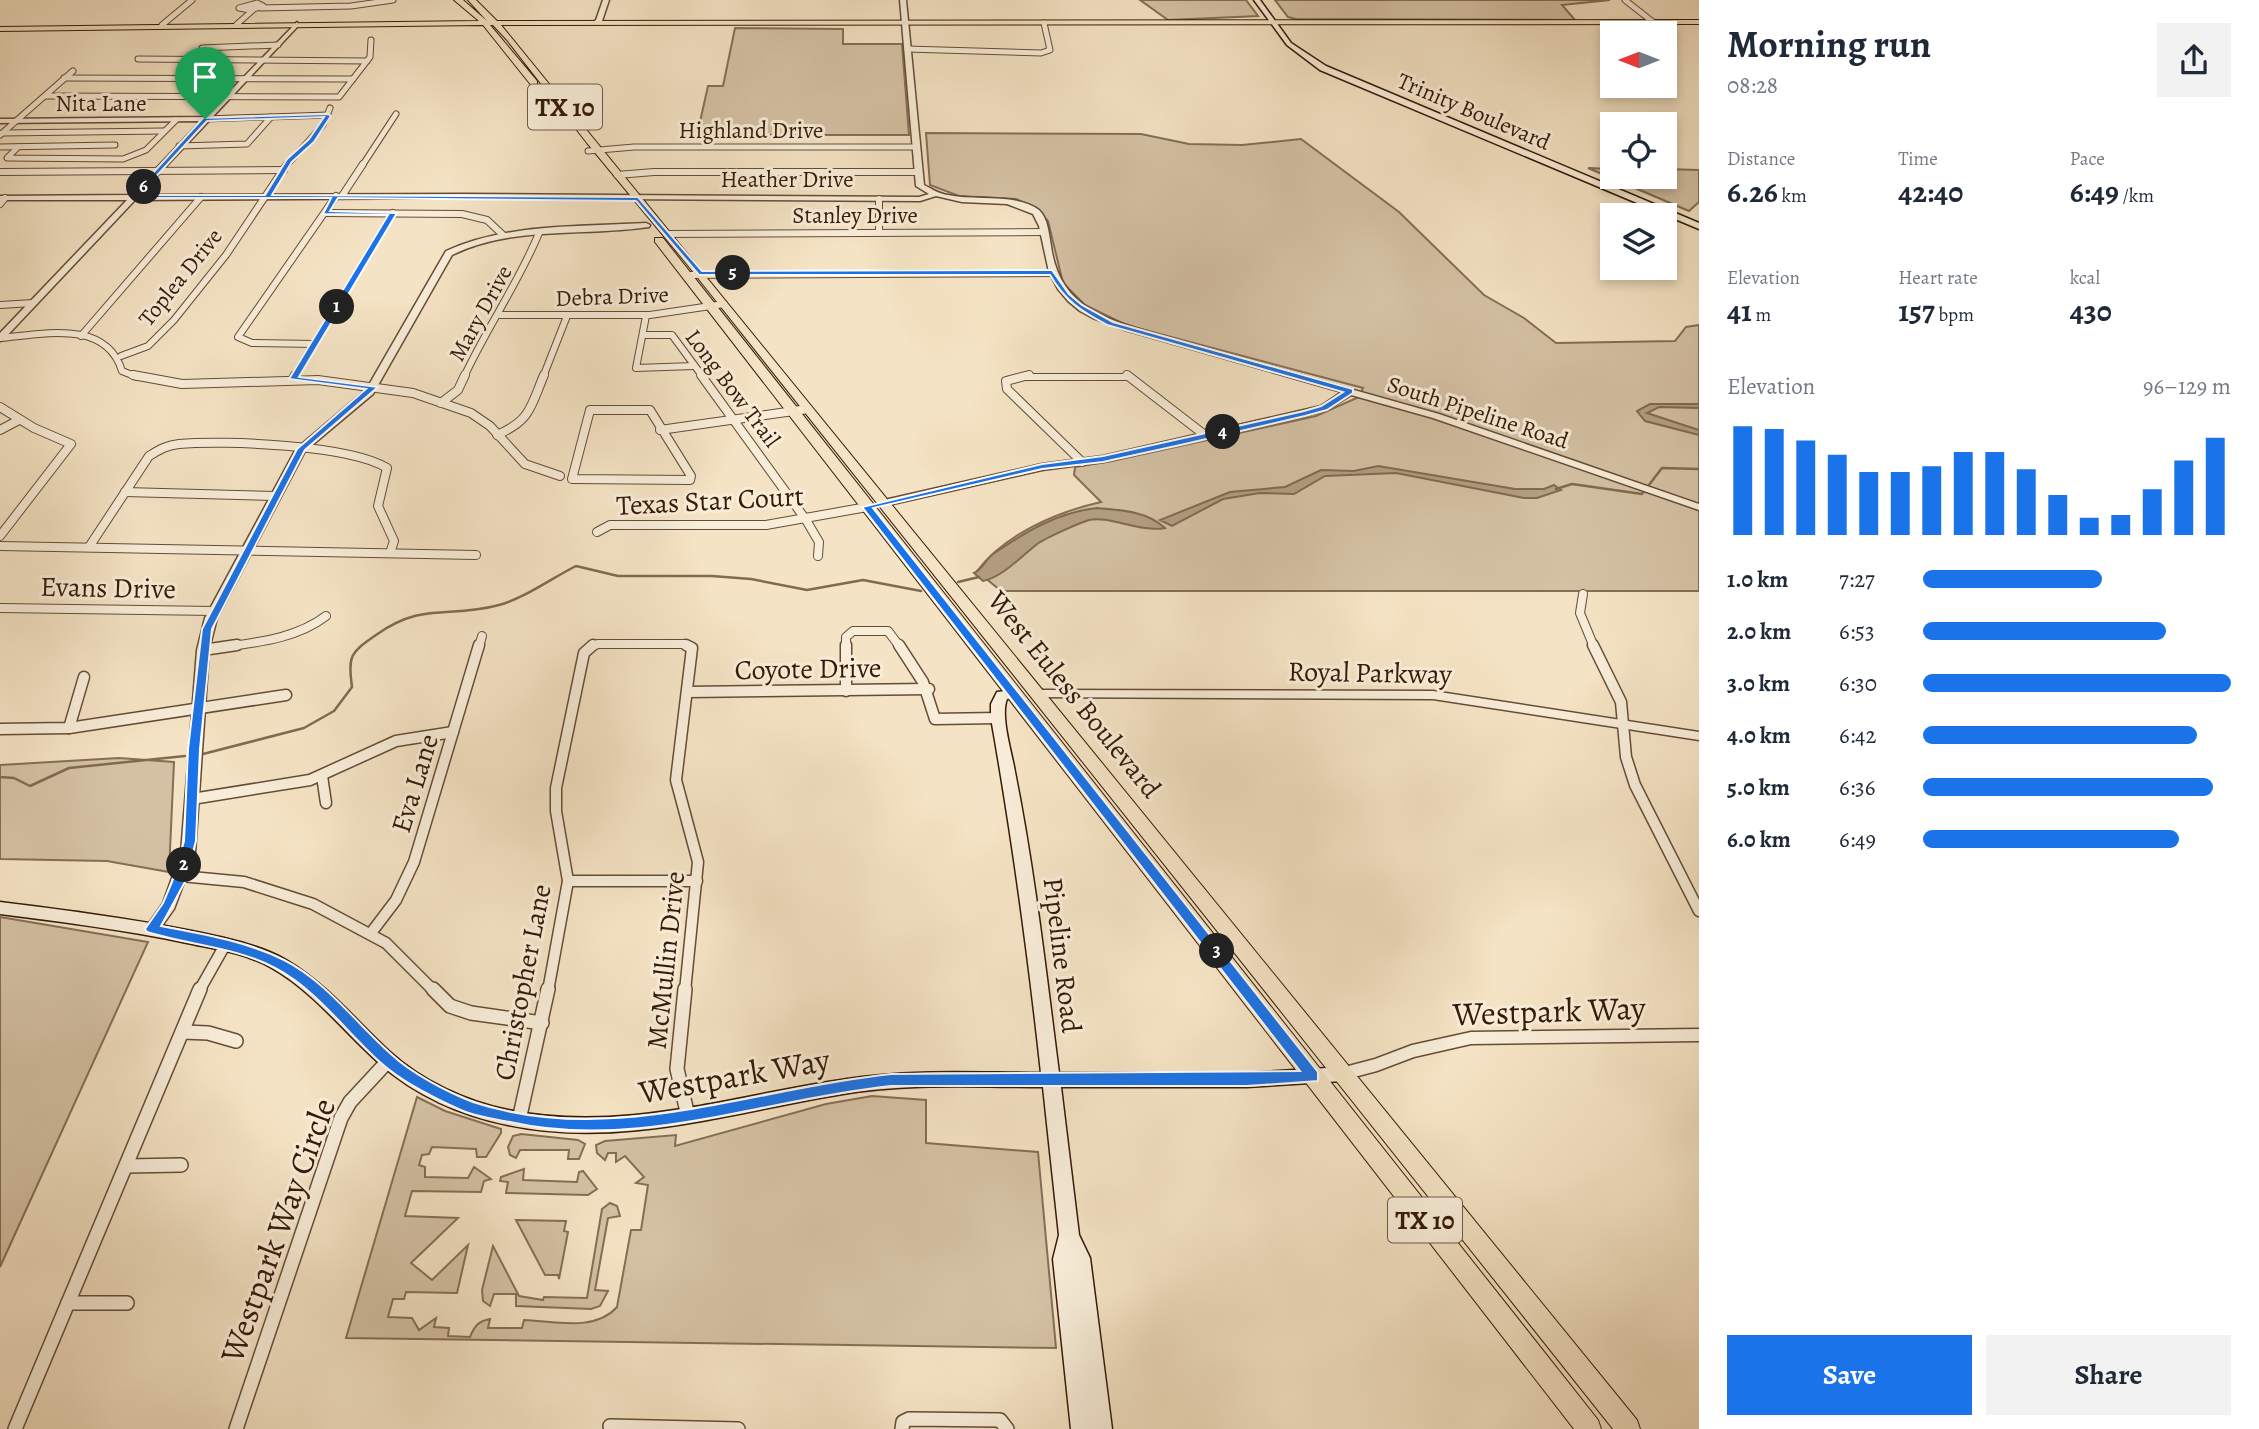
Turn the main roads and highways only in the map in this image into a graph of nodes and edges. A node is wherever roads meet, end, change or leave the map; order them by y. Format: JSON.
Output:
{"nodes":[{"id":1,"x":1257,"y":0,"type":"edge"},
{"id":2,"x":1267,"y":0,"type":"edge"},
{"id":3,"x":465,"y":1,"type":"edge"},
{"id":4,"x":484,"y":9,"type":"junction"},
{"id":5,"x":1278,"y":23,"type":"junction"},
{"id":6,"x":427,"y":24,"type":"junction"},
{"id":7,"x":485,"y":24,"type":"junction"},
{"id":8,"x":499,"y":24,"type":"junction"},
{"id":9,"x":545,"y":24,"type":"junction"},
{"id":10,"x":905,"y":24,"type":"joint"},
{"id":11,"x":1044,"y":24,"type":"joint"},
{"id":12,"x":1306,"y":24,"type":"junction"},
{"id":13,"x":1699,"y":24,"type":"edge"},
{"id":14,"x":1254,"y":25,"type":"junction"},
{"id":15,"x":0,"y":27,"type":"edge"},
{"id":16,"x":1293,"y":35,"type":"junction"},
{"id":17,"x":510,"y":38,"type":"junction"},
{"id":18,"x":499,"y":43,"type":"junction"},
{"id":19,"x":523,"y":54,"type":"junction"},
{"id":20,"x":509,"y":56,"type":"junction"},
{"id":21,"x":525,"y":73,"type":"junction"},
{"id":22,"x":539,"y":75,"type":"junction"},
{"id":23,"x":1381,"y":90,"type":"junction"},
{"id":24,"x":593,"y":150,"type":"junction"},
{"id":25,"x":1650,"y":203,"type":"edge"},
{"id":26,"x":1677,"y":213,"type":"edge"},
{"id":27,"x":1677,"y":216,"type":"edge"},
{"id":28,"x":1699,"y":220,"type":"edge"},
{"id":29,"x":1699,"y":226,"type":"edge"},
{"id":30,"x":884,"y":503,"type":"junction"},
{"id":31,"x":866,"y":507,"type":"junction"},
{"id":32,"x":974,"y":644,"type":"junction"},
{"id":33,"x":1014,"y":694,"type":"junction"},
{"id":34,"x":1037,"y":694,"type":"junction"},
{"id":35,"x":1095,"y":766,"type":"junction"},
{"id":36,"x":1166,"y":857,"type":"junction"},
{"id":37,"x":1144,"y":859,"type":"junction"},
{"id":38,"x":0,"y":908,"type":"edge"},
{"id":39,"x":1343,"y":1074,"type":"junction"},
{"id":40,"x":1313,"y":1077,"type":"junction"},
{"id":41,"x":1051,"y":1080,"type":"junction"},
{"id":42,"x":1069,"y":1235,"type":"junction"},
{"id":43,"x":1082,"y":1429,"type":"edge"},
{"id":44,"x":1100,"y":1429,"type":"edge"},
{"id":45,"x":1589,"y":1429,"type":"edge"},
{"id":46,"x":1628,"y":1429,"type":"edge"}],
"edges":[{"from":1,"to":5,"type":"main road","name":"Trinity Boulevard"},
{"from":2,"to":5,"type":"main road","name":"Trinity Boulevard"},
{"from":3,"to":4,"type":"main road","name":"West Euless Boulevard","number":"TX 10"},
{"from":3,"to":6,"type":"main road"},
{"from":3,"to":7,"type":"main road","name":"West Euless Boulevard","number":"TX 10"},
{"from":4,"to":8,"type":"main road","name":"West Euless Boulevard","number":"TX 10"},
{"from":4,"to":9,"type":"main road"},
{"from":5,"to":12,"type":"main road"},
{"from":5,"to":14,"type":"main road"},
{"from":5,"to":14,"type":"main road"},
{"from":5,"to":16,"type":"main road","name":"Trinity Boulevard"},
{"from":5,"to":23,"type":"main road","name":"Trinity Boulevard"},
{"from":6,"to":7,"type":"main road"},
{"from":6,"to":15,"type":"main road"},
{"from":6,"to":18,"type":"main road"},
{"from":7,"to":8,"type":"main road"},
{"from":7,"to":18,"type":"main road","name":"West Euless Boulevard","number":"TX 10"},
{"from":8,"to":9,"type":"main road"},
{"from":8,"to":17,"type":"main road","name":"West Euless Boulevard","number":"TX 10"},
{"from":9,"to":10,"type":"main road"},
{"from":9,"to":17,"type":"main road"},
{"from":10,"to":11,"type":"main road"},
{"from":11,"to":14,"type":"main road"},
{"from":12,"to":13,"type":"main road"},
{"from":12,"to":16,"type":"main road"},
{"from":16,"to":23,"type":"main road","name":"Trinity Boulevard"},
{"from":17,"to":19,"type":"main road","name":"West Euless Boulevard","number":"TX 10"},
{"from":18,"to":20,"type":"main road","name":"West Euless Boulevard","number":"TX 10"},
{"from":19,"to":20,"type":"main road"},
{"from":19,"to":22,"type":"main road","name":"West Euless Boulevard","number":"TX 10"},
{"from":20,"to":21,"type":"main road","name":"West Euless Boulevard","number":"TX 10"},
{"from":21,"to":22,"type":"main road"},
{"from":21,"to":24,"type":"main road","name":"West Euless Boulevard","number":"TX 10"},
{"from":22,"to":24,"type":"main road","name":"West Euless Boulevard","number":"TX 10"},
{"from":23,"to":25,"type":"main road","name":"Trinity Boulevard"},
{"from":24,"to":30,"type":"main road","name":"West Euless Boulevard","number":"TX 10"},
{"from":24,"to":31,"type":"main road","name":"West Euless Boulevard","number":"TX 10"},
{"from":26,"to":28,"type":"main road","name":"Trinity Boulevard"},
{"from":27,"to":29,"type":"main road","name":"Trinity Boulevard"},
{"from":30,"to":31,"type":"main road"},
{"from":30,"to":34,"type":"main road","name":"West Euless Boulevard","number":"TX 10"},
{"from":31,"to":32,"type":"main road","name":"West Euless Boulevard","number":"TX 10"},
{"from":32,"to":33,"type":"main road","name":"West Euless Boulevard","number":"TX 10"},
{"from":32,"to":34,"type":"main road"},
{"from":33,"to":35,"type":"main road"},
{"from":33,"to":37,"type":"main road","name":"West Euless Boulevard","number":"TX 10"},
{"from":33,"to":41,"type":"main road","name":"Pipeline Road"},
{"from":34,"to":35,"type":"main road","name":"West Euless Boulevard","number":"TX 10"},
{"from":35,"to":36,"type":"main road","name":"West Euless Boulevard","number":"TX 10"},
{"from":36,"to":37,"type":"main road"},
{"from":36,"to":39,"type":"main road","name":"West Euless Boulevard","number":"TX 10"},
{"from":37,"to":40,"type":"main road","name":"West Euless Boulevard","number":"TX 10"},
{"from":38,"to":41,"type":"main road","name":"Westpark Way"},
{"from":39,"to":40,"type":"main road","name":"Westpark Way"},
{"from":39,"to":46,"type":"main road","name":"West Euless Boulevard","number":"TX 10"},
{"from":40,"to":41,"type":"main road","name":"Westpark Way"},
{"from":40,"to":45,"type":"main road","name":"West Euless Boulevard","number":"TX 10"},
{"from":41,"to":42,"type":"main road","name":"Pipeline Road"},
{"from":42,"to":43,"type":"main road","name":"Pipeline Road"},
{"from":42,"to":44,"type":"main road","name":"Pipeline Road"}]}
